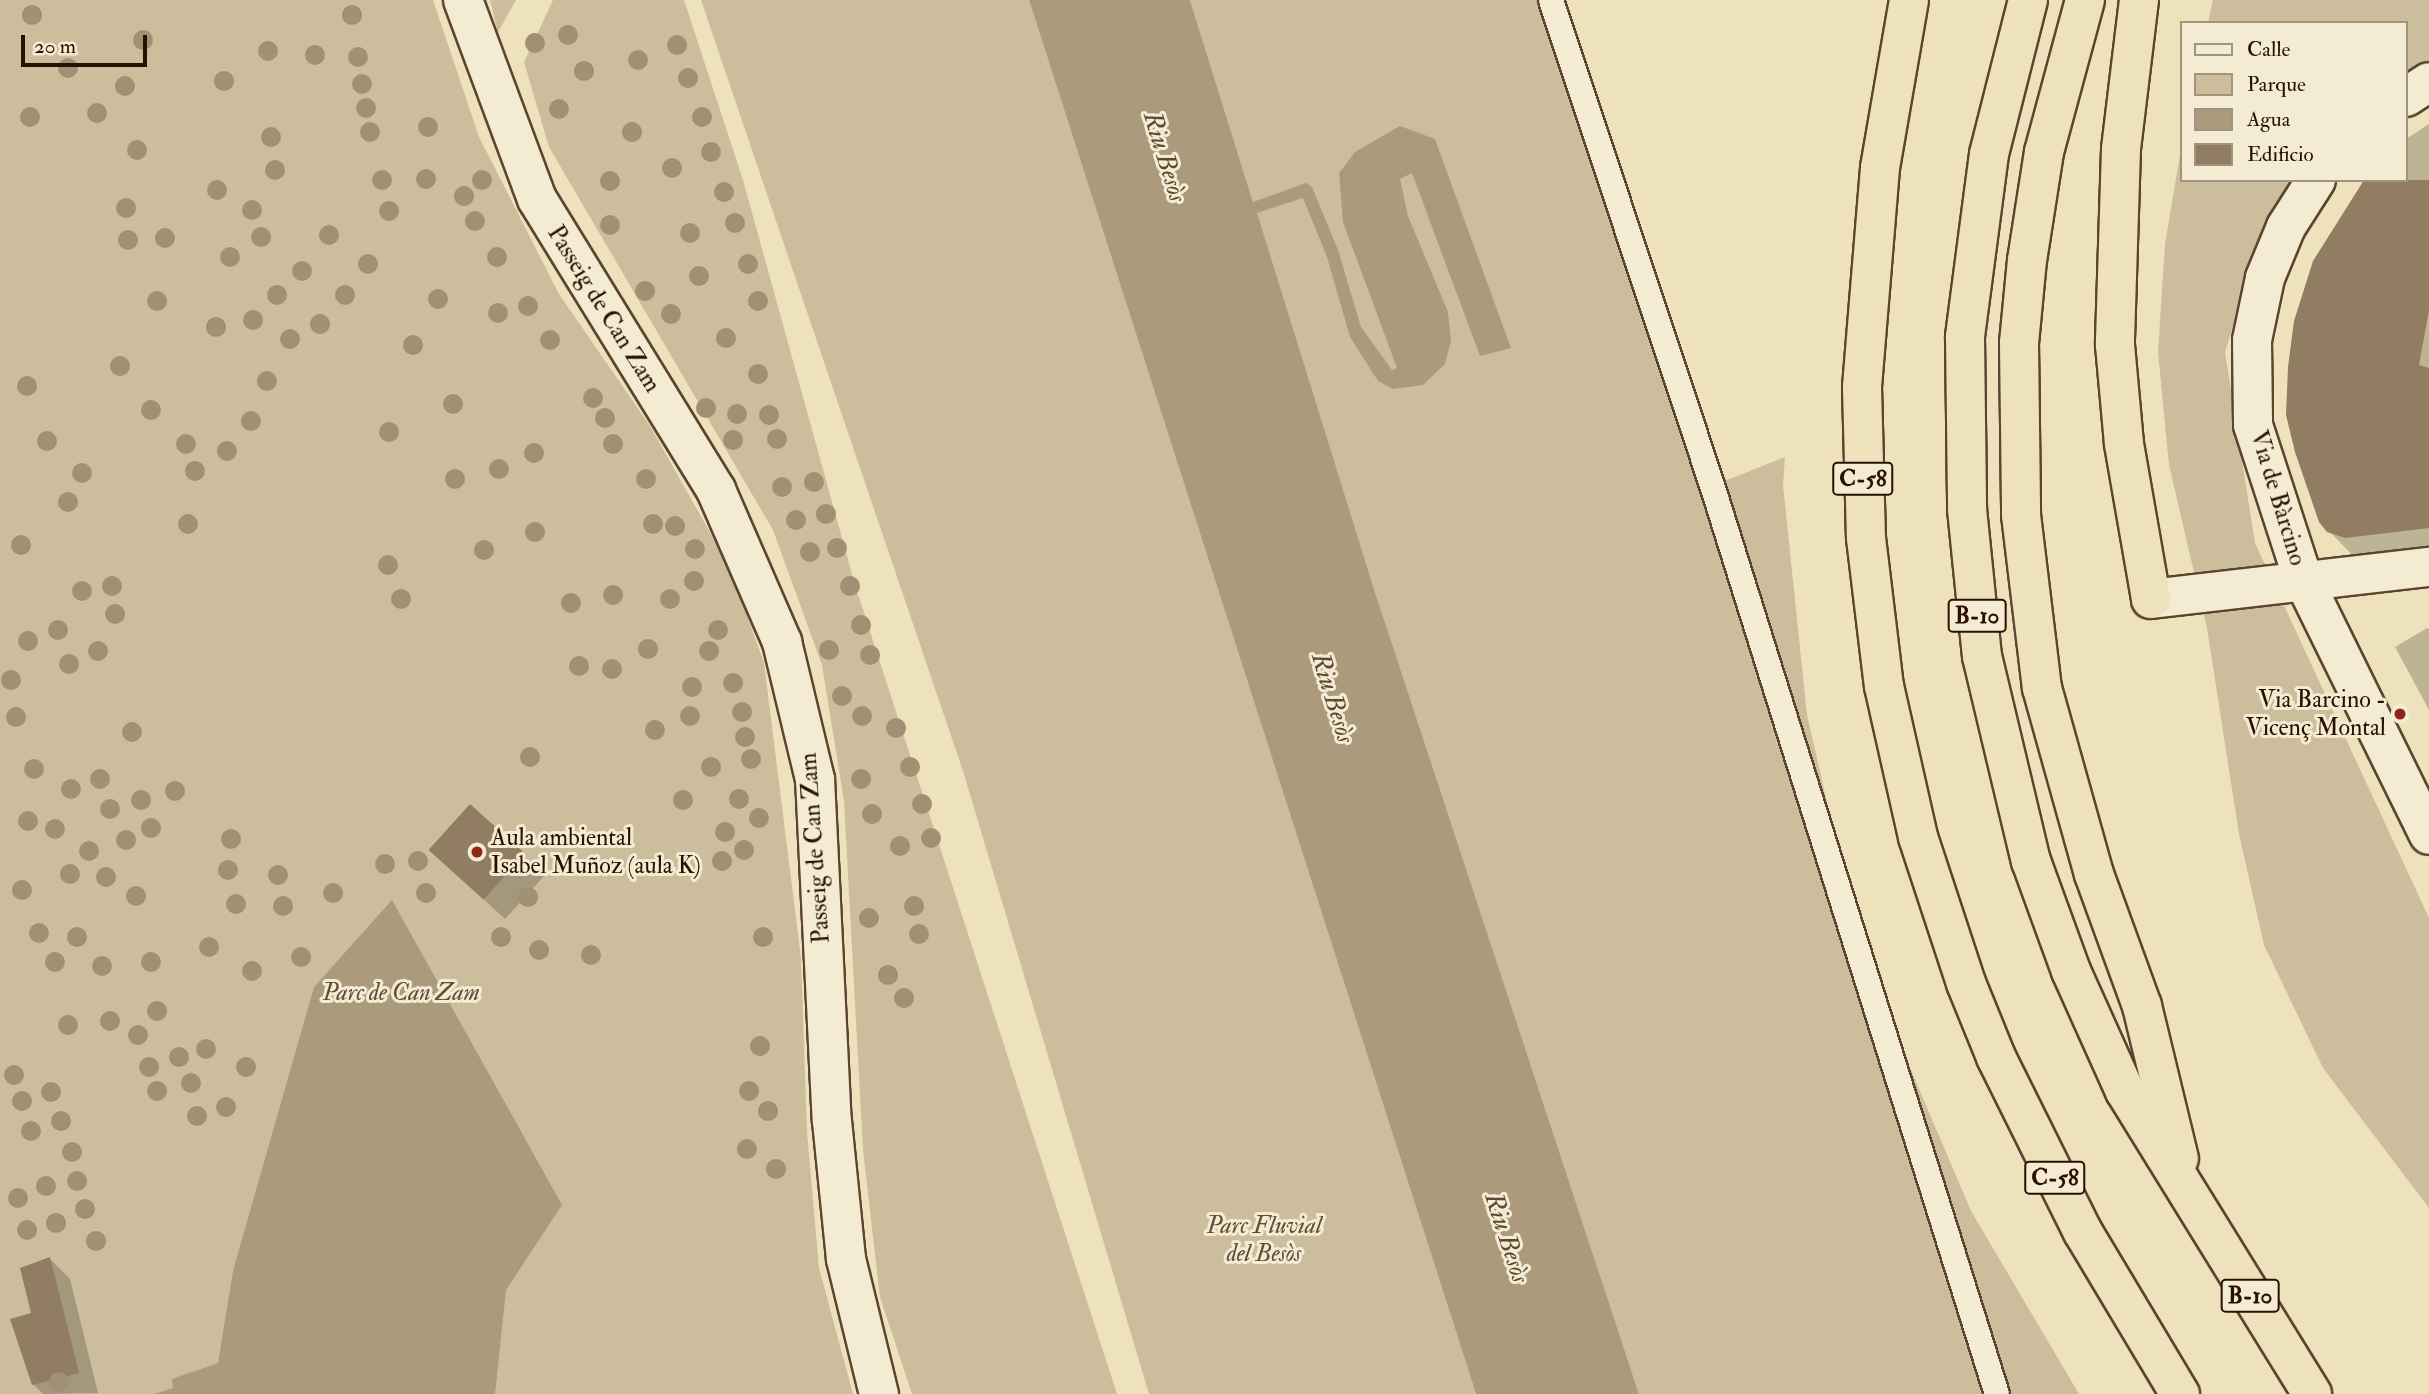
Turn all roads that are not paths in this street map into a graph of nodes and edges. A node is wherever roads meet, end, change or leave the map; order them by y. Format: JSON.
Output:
{"nodes":[{"id":1,"x":463,"y":0,"type":"edge"},
{"id":2,"x":1551,"y":0,"type":"edge"},
{"id":3,"x":1909,"y":0,"type":"edge"},
{"id":4,"x":2028,"y":0,"type":"edge"},
{"id":5,"x":2085,"y":0,"type":"edge"},
{"id":6,"x":2138,"y":0,"type":"edge"},
{"id":7,"x":2429,"y":82,"type":"edge"},
{"id":8,"x":2408,"y":96,"type":"edge"},
{"id":9,"x":2315,"y":182,"type":"edge"},
{"id":10,"x":2429,"y":567,"type":"edge"},
{"id":11,"x":2303,"y":579,"type":"junction"},
{"id":12,"x":2151,"y":599,"type":"joint"},
{"id":13,"x":2429,"y":835,"type":"edge"},
{"id":14,"x":2189,"y":1197,"type":"junction"},
{"id":15,"x":879,"y":1394,"type":"edge"},
{"id":16,"x":1997,"y":1394,"type":"edge"},
{"id":17,"x":2180,"y":1394,"type":"edge"},
{"id":18,"x":2312,"y":1394,"type":"edge"}],
"edges":[{"from":1,"to":15,"type":"street","name":"Passeig de Can Zam"},
{"from":2,"to":16,"type":"lane"},
{"from":3,"to":17,"type":"highway","number":"C-58"},
{"from":4,"to":14,"type":"highway","number":"B-10"},
{"from":5,"to":14,"type":"highway"},
{"from":6,"to":12,"type":"highway"},
{"from":7,"to":8,"type":"street"},
{"from":9,"to":11,"type":"street","name":"Via de Bàrcino"},
{"from":10,"to":11,"type":"street"},
{"from":11,"to":12,"type":"street"},
{"from":11,"to":13,"type":"street","name":"Via de Bàrcino"},
{"from":14,"to":18,"type":"highway","number":"B-10"}]}
